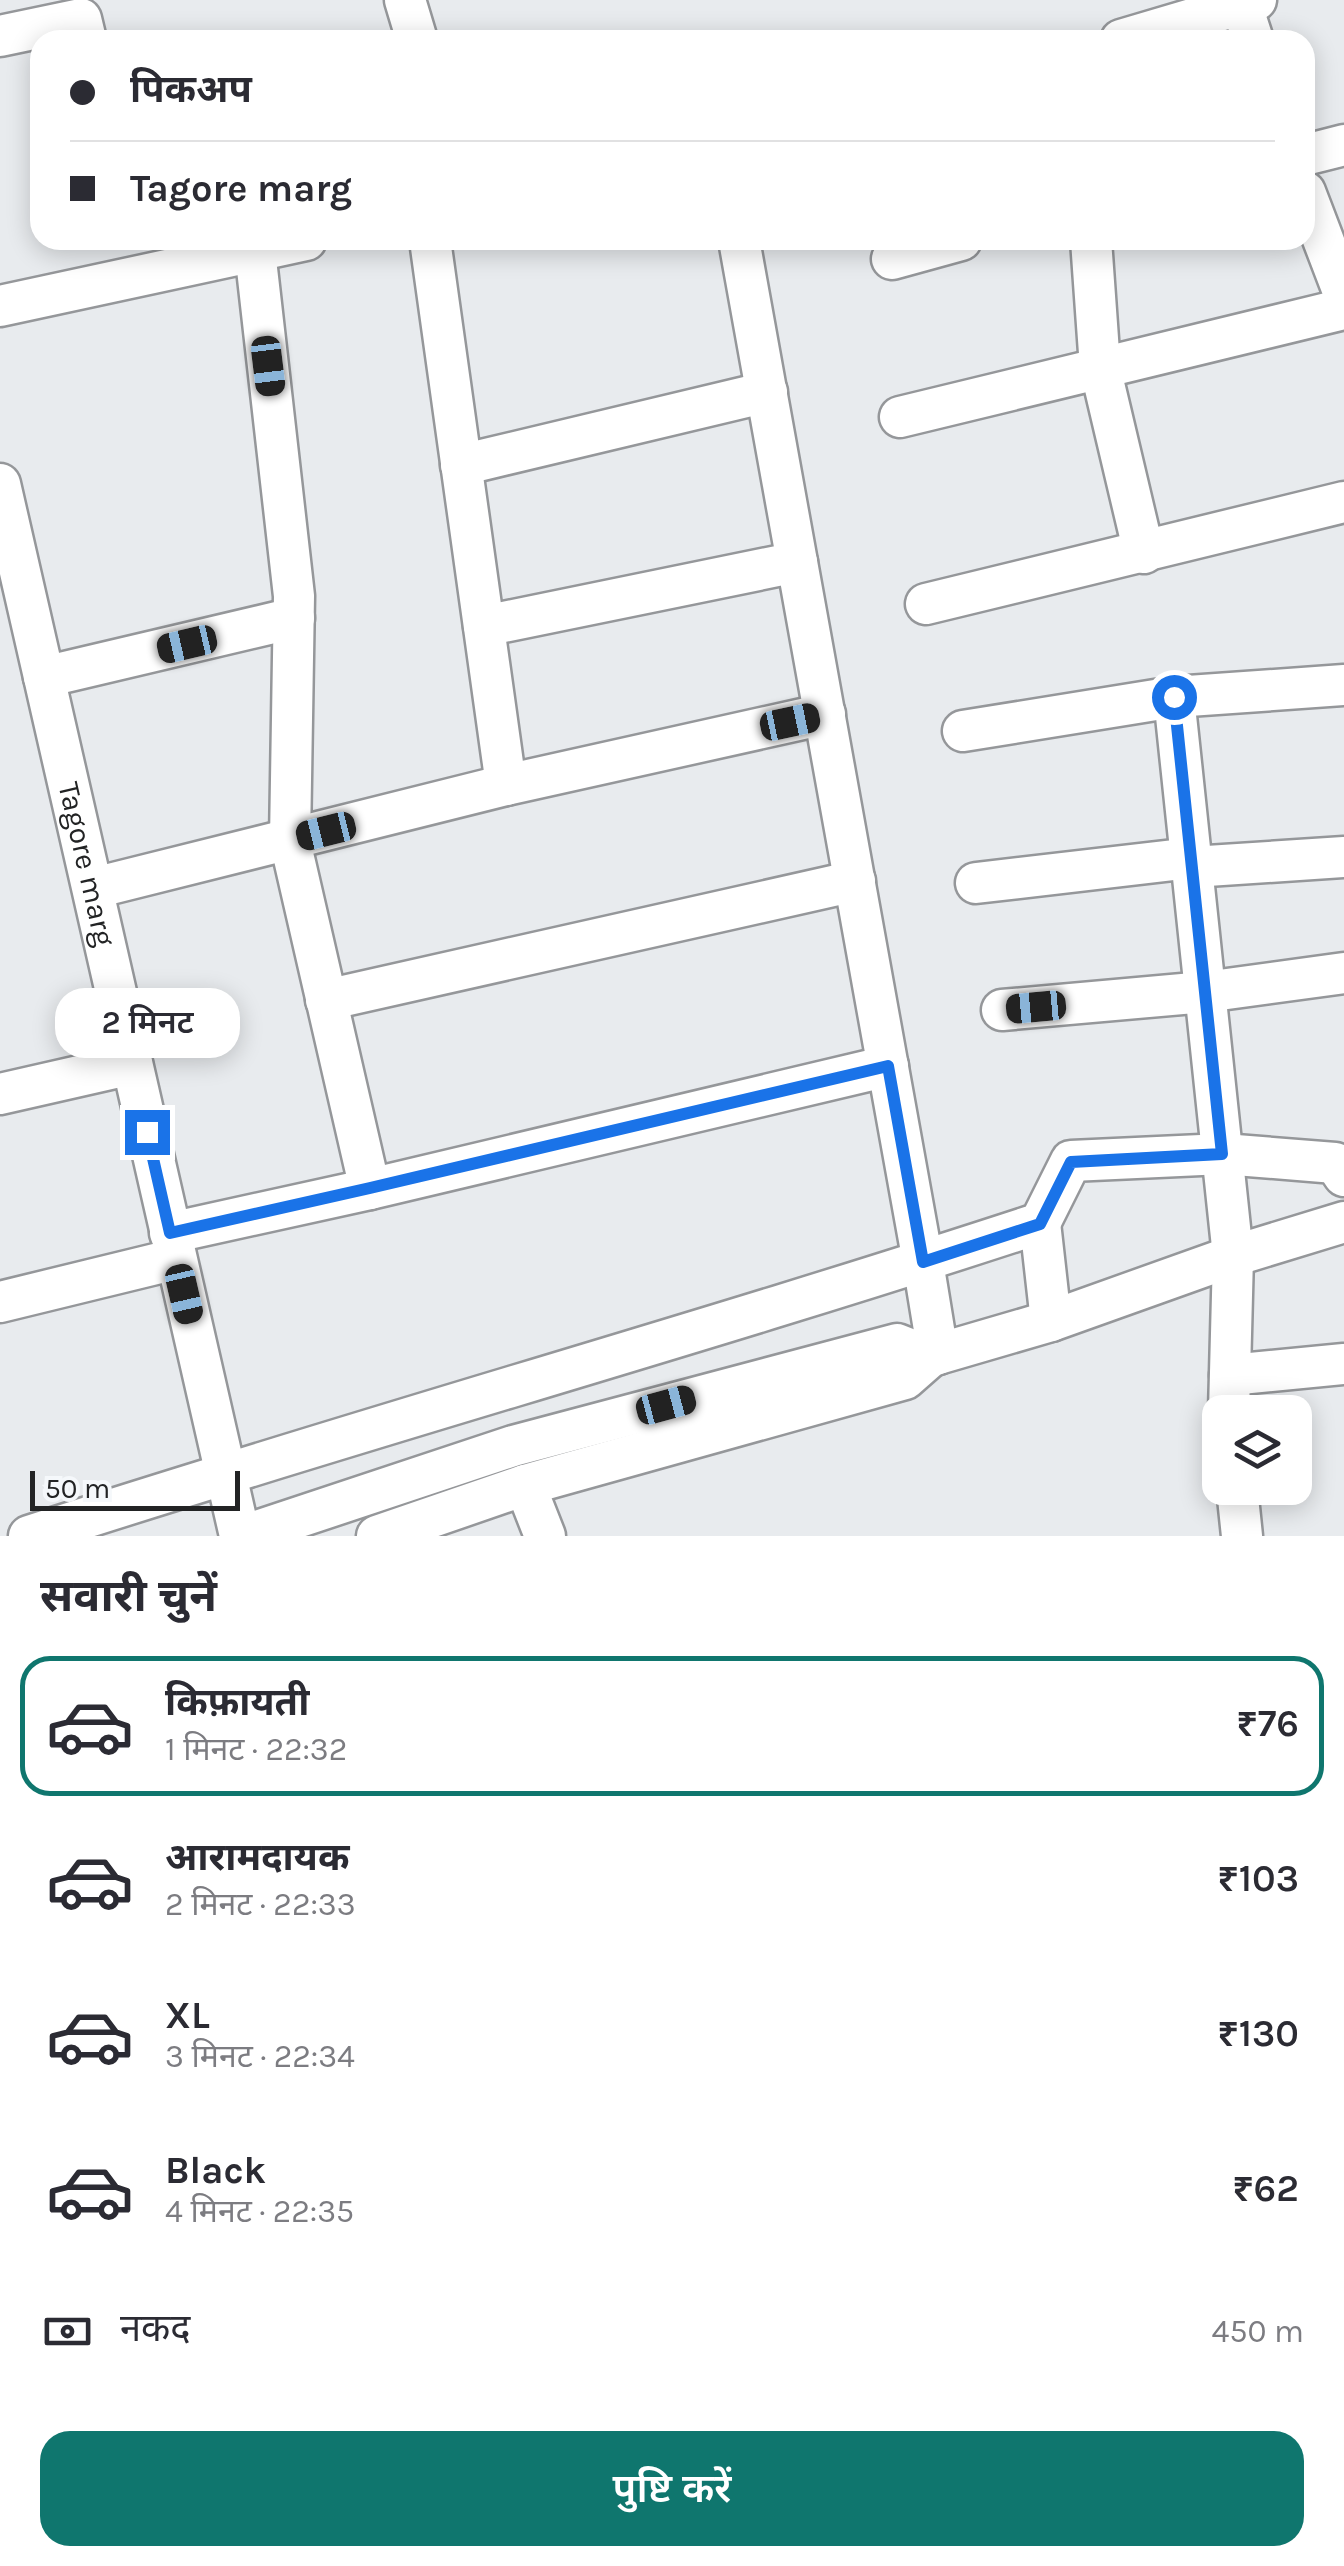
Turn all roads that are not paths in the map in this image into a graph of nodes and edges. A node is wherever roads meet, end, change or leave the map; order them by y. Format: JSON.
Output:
{"nodes":[{"id":1,"x":406,"y":0,"type":"edge"},
{"id":2,"x":1248,"y":11,"type":"edge"},
{"id":3,"x":81,"y":20,"type":"edge"},
{"id":4,"x":30,"y":30,"type":"edge"},
{"id":5,"x":30,"y":30,"type":"edge"},
{"id":6,"x":415,"y":30,"type":"edge"},
{"id":7,"x":1165,"y":30,"type":"edge"},
{"id":8,"x":0,"y":36,"type":"edge"},
{"id":9,"x":1344,"y":145,"type":"edge"},
{"id":10,"x":1315,"y":152,"type":"edge"},
{"id":11,"x":1315,"y":218,"type":"edge"},
{"id":12,"x":259,"y":250,"type":"edge"},
{"id":13,"x":431,"y":250,"type":"edge"},
{"id":14,"x":741,"y":250,"type":"edge"},
{"id":15,"x":924,"y":250,"type":"edge"},
{"id":16,"x":1092,"y":250,"type":"edge"},
{"id":17,"x":254,"y":251,"type":"junction"},
{"id":18,"x":132,"y":258,"type":"edge"},
{"id":19,"x":892,"y":259,"type":"dead end"},
{"id":20,"x":1344,"y":294,"type":"edge"},
{"id":21,"x":0,"y":306,"type":"edge"},
{"id":22,"x":1344,"y":309,"type":"edge"},
{"id":23,"x":1100,"y":368,"type":"junction"},
{"id":24,"x":767,"y":392,"type":"junction"},
{"id":25,"x":900,"y":417,"type":"dead end"},
{"id":26,"x":462,"y":465,"type":"junction"},
{"id":27,"x":0,"y":484,"type":"edge"},
{"id":28,"x":1344,"y":502,"type":"edge"},
{"id":29,"x":1144,"y":553,"type":"junction"},
{"id":30,"x":797,"y":562,"type":"junction"},
{"id":31,"x":9,"y":564,"type":"edge"},
{"id":32,"x":926,"y":604,"type":"dead end"},
{"id":33,"x":294,"y":618,"type":"junction"},
{"id":34,"x":484,"y":626,"type":"junction"},
{"id":35,"x":44,"y":678,"type":"junction"},
{"id":36,"x":1344,"y":685,"type":"edge"},
{"id":37,"x":1174,"y":697,"type":"junction"},
{"id":38,"x":825,"y":714,"type":"junction"},
{"id":39,"x":964,"y":732,"type":"dead end"},
{"id":40,"x":506,"y":784,"type":"junction"},
{"id":41,"x":290,"y":840,"type":"junction"},
{"id":42,"x":1344,"y":857,"type":"edge"},
{"id":43,"x":1192,"y":863,"type":"junction"},
{"id":44,"x":855,"y":881,"type":"junction"},
{"id":45,"x":976,"y":884,"type":"dead end"},
{"id":46,"x":94,"y":888,"type":"junction"},
{"id":47,"x":1344,"y":973,"type":"edge"},
{"id":48,"x":1205,"y":992,"type":"junction"},
{"id":49,"x":326,"y":1000,"type":"junction"},
{"id":50,"x":1002,"y":1010,"type":"dead end"},
{"id":51,"x":132,"y":1064,"type":"junction"},
{"id":52,"x":888,"y":1066,"type":"junction"},
{"id":53,"x":0,"y":1094,"type":"edge"},
{"id":54,"x":1222,"y":1154,"type":"junction"},
{"id":55,"x":1344,"y":1176,"type":"edge"},
{"id":56,"x":370,"y":1188,"type":"junction"},
{"id":57,"x":1344,"y":1222,"type":"edge"},
{"id":58,"x":1040,"y":1224,"type":"junction"},
{"id":59,"x":173,"y":1246,"type":"junction"},
{"id":60,"x":1233,"y":1256,"type":"junction"},
{"id":61,"x":923,"y":1262,"type":"junction"},
{"id":62,"x":0,"y":1302,"type":"edge"},
{"id":63,"x":1051,"y":1321,"type":"junction"},
{"id":64,"x":924,"y":1364,"type":"junction"},
{"id":65,"x":1344,"y":1364,"type":"edge"},
{"id":66,"x":1230,"y":1394,"type":"edge"},
{"id":67,"x":224,"y":1473,"type":"junction"},
{"id":68,"x":525,"y":1485,"type":"junction"},
{"id":69,"x":1239,"y":1505,"type":"edge"},
{"id":70,"x":29,"y":1536,"type":"edge"},
{"id":71,"x":241,"y":1536,"type":"edge"},
{"id":72,"x":377,"y":1536,"type":"edge"},
{"id":73,"x":544,"y":1536,"type":"edge"},
{"id":74,"x":1242,"y":1536,"type":"edge"}],
"edges":[{"from":1,"to":6,"type":"street"},
{"from":2,"to":7,"type":"street"},
{"from":3,"to":5,"type":"street"},
{"from":4,"to":8,"type":"street"},
{"from":9,"to":10,"type":"street"},
{"from":11,"to":20,"type":"street"},
{"from":12,"to":17,"type":"street"},
{"from":13,"to":26,"type":"street"},
{"from":14,"to":24,"type":"street"},
{"from":15,"to":19,"type":"street"},
{"from":16,"to":23,"type":"street"},
{"from":17,"to":18,"type":"street"},
{"from":17,"to":33,"type":"street"},
{"from":18,"to":21,"type":"street"},
{"from":22,"to":23,"type":"street"},
{"from":23,"to":25,"type":"street"},
{"from":23,"to":29,"type":"street"},
{"from":24,"to":26,"type":"street"},
{"from":24,"to":30,"type":"street"},
{"from":26,"to":34,"type":"street"},
{"from":27,"to":31,"type":"street","name":"Tagore marg"},
{"from":28,"to":29,"type":"street"},
{"from":29,"to":32,"type":"street"},
{"from":30,"to":34,"type":"street"},
{"from":30,"to":38,"type":"street"},
{"from":31,"to":35,"type":"street","name":"Tagore marg"},
{"from":33,"to":35,"type":"street"},
{"from":33,"to":41,"type":"street"},
{"from":34,"to":40,"type":"street"},
{"from":35,"to":46,"type":"street","name":"Tagore marg"},
{"from":36,"to":37,"type":"street"},
{"from":37,"to":39,"type":"street"},
{"from":37,"to":43,"type":"street"},
{"from":38,"to":40,"type":"street"},
{"from":38,"to":44,"type":"street"},
{"from":40,"to":41,"type":"street"},
{"from":41,"to":46,"type":"street"},
{"from":41,"to":49,"type":"street"},
{"from":42,"to":43,"type":"street"},
{"from":43,"to":45,"type":"street"},
{"from":43,"to":48,"type":"street"},
{"from":44,"to":49,"type":"street"},
{"from":44,"to":52,"type":"street"},
{"from":46,"to":51,"type":"street","name":"Tagore marg"},
{"from":47,"to":48,"type":"street"},
{"from":48,"to":50,"type":"street"},
{"from":48,"to":54,"type":"street"},
{"from":49,"to":56,"type":"street"},
{"from":51,"to":53,"type":"street"},
{"from":51,"to":59,"type":"street","name":"Tagore marg"},
{"from":52,"to":56,"type":"street"},
{"from":52,"to":61,"type":"street"},
{"from":54,"to":55,"type":"street"},
{"from":54,"to":58,"type":"street"},
{"from":54,"to":60,"type":"street"},
{"from":56,"to":59,"type":"street"},
{"from":57,"to":60,"type":"street"},
{"from":58,"to":61,"type":"street"},
{"from":58,"to":63,"type":"street"},
{"from":59,"to":62,"type":"street"},
{"from":59,"to":67,"type":"street","name":"Tagore marg"},
{"from":60,"to":63,"type":"street"},
{"from":60,"to":66,"type":"street"},
{"from":61,"to":64,"type":"street"},
{"from":61,"to":67,"type":"street"},
{"from":63,"to":64,"type":"street"},
{"from":64,"to":68,"type":"street"},
{"from":64,"to":71,"type":"street"},
{"from":65,"to":66,"type":"street"},
{"from":67,"to":70,"type":"street"},
{"from":67,"to":71,"type":"street","name":"Tagore marg"},
{"from":68,"to":72,"type":"street"},
{"from":68,"to":73,"type":"street"},
{"from":69,"to":74,"type":"street"}]}
